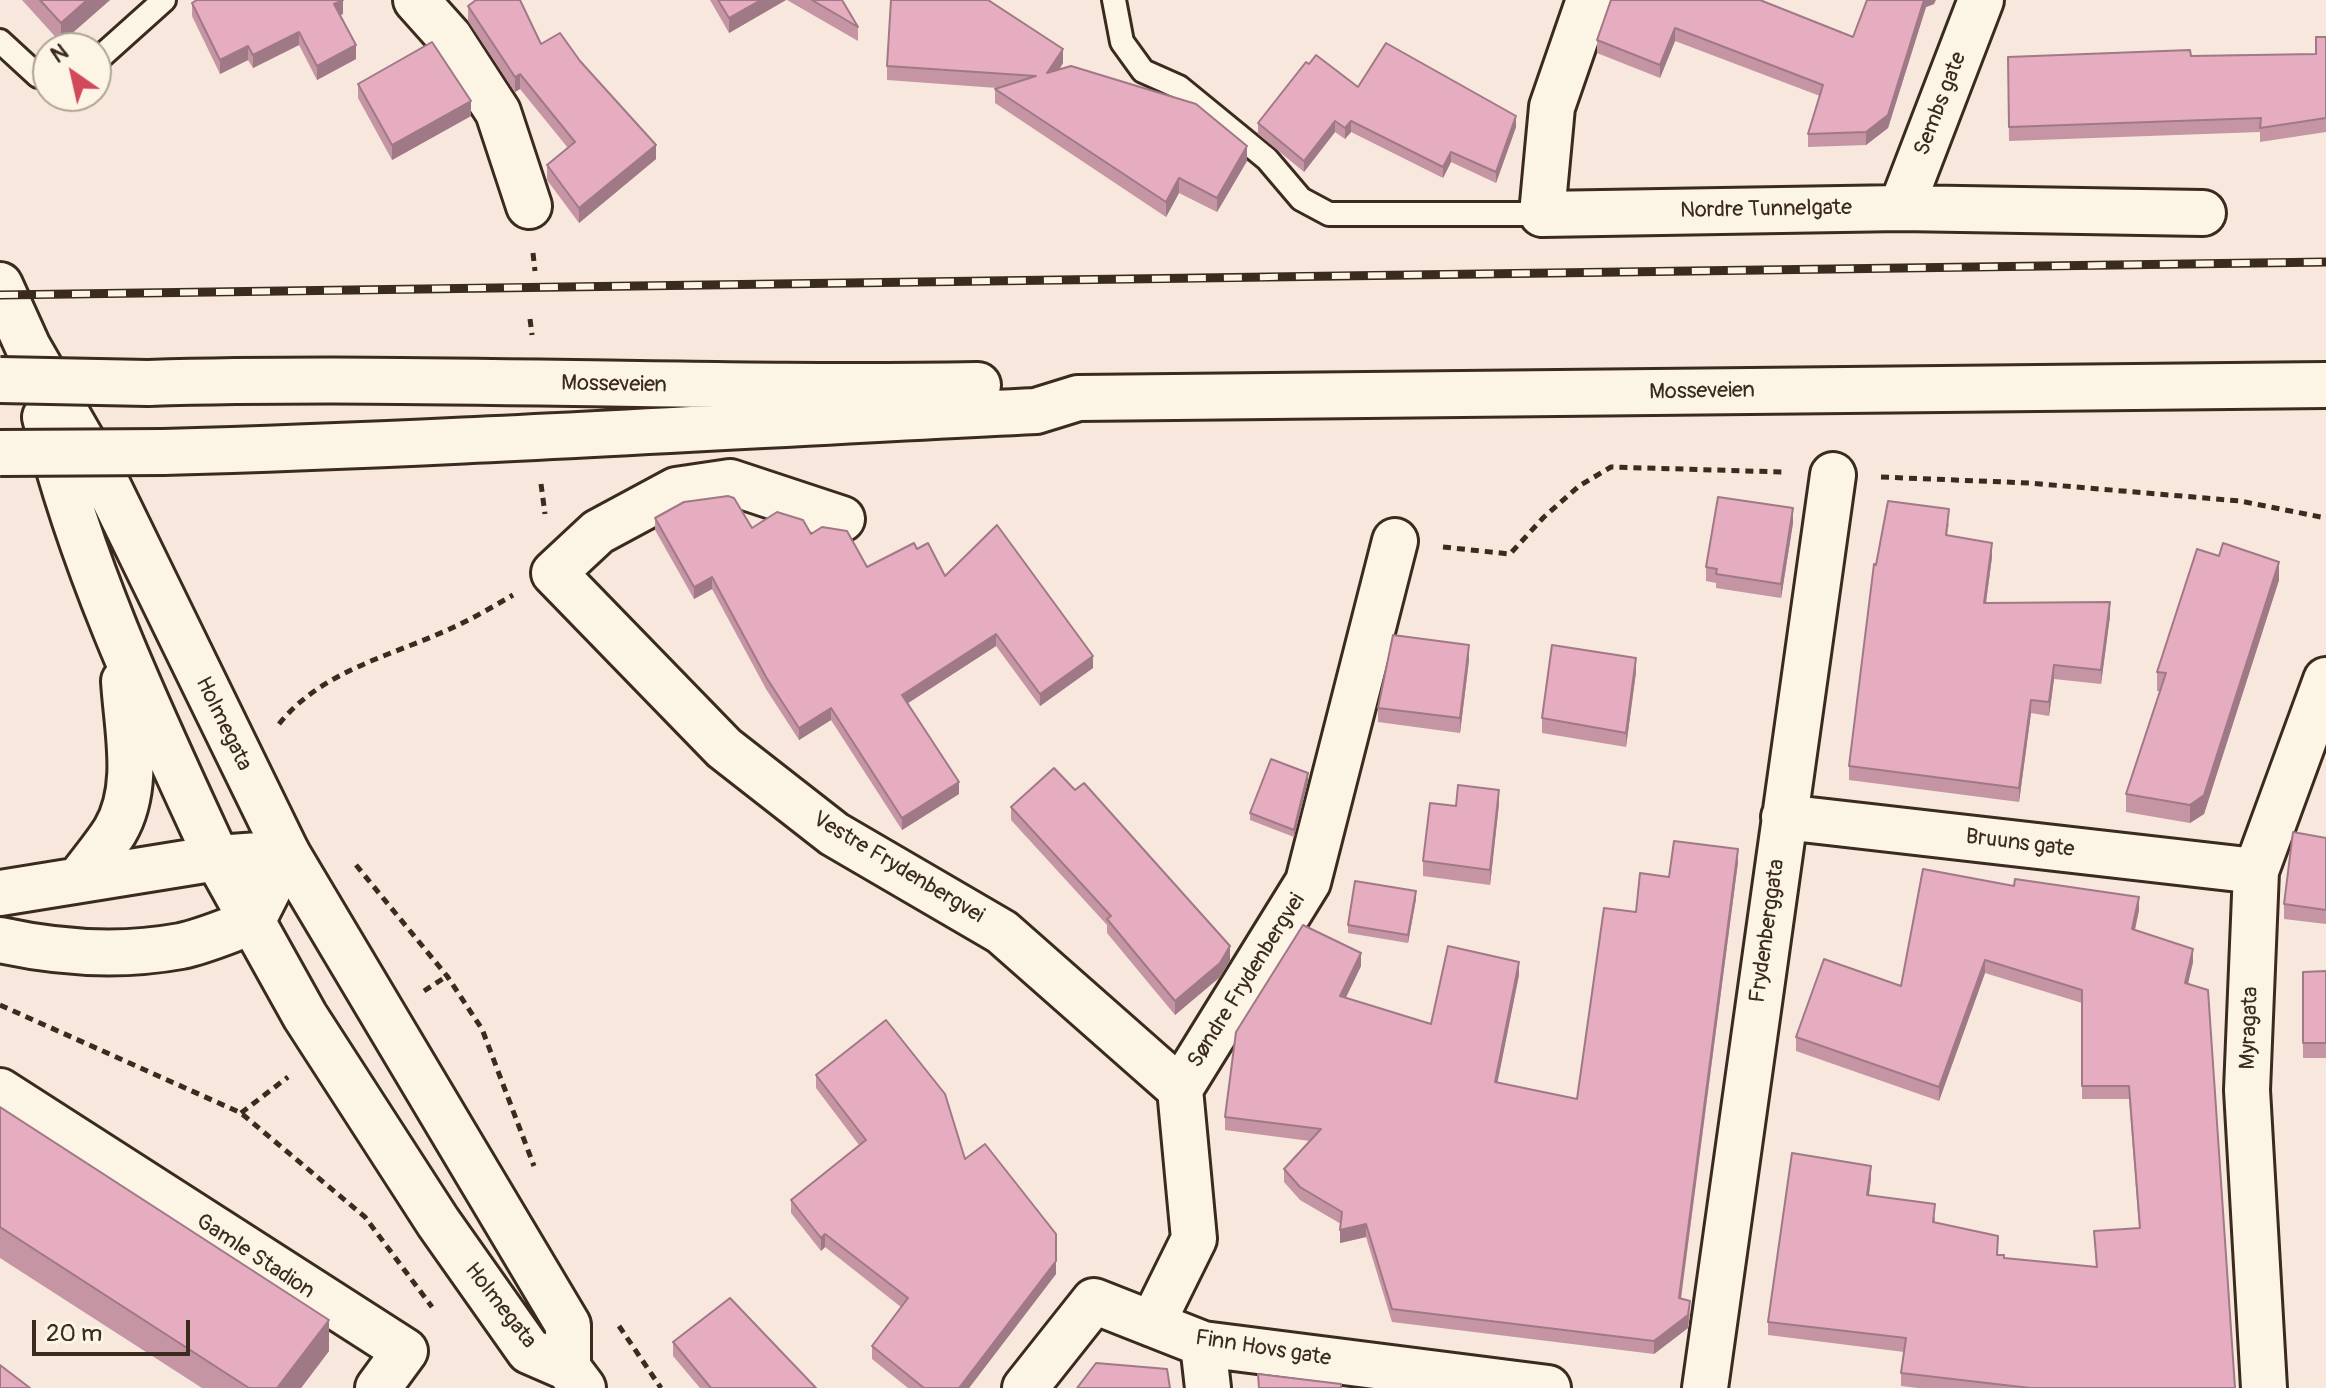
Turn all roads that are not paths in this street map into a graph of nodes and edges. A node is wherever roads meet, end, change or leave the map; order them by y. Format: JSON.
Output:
{"nodes":[{"id":1,"x":164,"y":0,"type":"edge"},
{"id":2,"x":416,"y":0,"type":"edge"},
{"id":3,"x":1114,"y":0,"type":"edge"},
{"id":4,"x":1589,"y":0,"type":"edge"},
{"id":5,"x":1981,"y":0,"type":"edge"},
{"id":6,"x":0,"y":41,"type":"edge"},
{"id":7,"x":112,"y":47,"type":"edge"},
{"id":8,"x":32,"y":70,"type":"edge"},
{"id":9,"x":529,"y":206,"type":"dead end"},
{"id":10,"x":1901,"y":208,"type":"junction"},
{"id":11,"x":2203,"y":213,"type":"dead end"},
{"id":12,"x":1542,"y":214,"type":"junction"},
{"id":13,"x":0,"y":285,"type":"edge"},
{"id":14,"x":28,"y":347,"type":"junction"},
{"id":15,"x":0,"y":380,"type":"edge"},
{"id":16,"x":2326,"y":385,"type":"edge"},
{"id":17,"x":1078,"y":398,"type":"junction"},
{"id":18,"x":0,"y":453,"type":"edge"},
{"id":19,"x":1833,"y":475,"type":"dead end"},
{"id":20,"x":842,"y":519,"type":"dead end"},
{"id":21,"x":1395,"y":541,"type":"dead end"},
{"id":22,"x":122,"y":643,"type":"junction"},
{"id":23,"x":2326,"y":680,"type":"edge"},
{"id":24,"x":1784,"y":817,"type":"junction"},
{"id":25,"x":287,"y":853,"type":"junction"},
{"id":26,"x":217,"y":858,"type":"junction"},
{"id":27,"x":2256,"y":871,"type":"junction"},
{"id":28,"x":81,"y":877,"type":"junction"},
{"id":29,"x":0,"y":893,"type":"edge"},
{"id":30,"x":252,"y":922,"type":"junction"},
{"id":31,"x":0,"y":940,"type":"edge"},
{"id":32,"x":1180,"y":1089,"type":"junction"},
{"id":33,"x":0,"y":1091,"type":"edge"},
{"id":34,"x":1152,"y":1324,"type":"junction"},
{"id":35,"x":1203,"y":1344,"type":"junction"},
{"id":36,"x":575,"y":1378,"type":"edge"},
{"id":37,"x":378,"y":1388,"type":"edge"},
{"id":38,"x":1025,"y":1388,"type":"edge"},
{"id":39,"x":1208,"y":1388,"type":"edge"},
{"id":40,"x":1548,"y":1388,"type":"edge"},
{"id":41,"x":1705,"y":1388,"type":"edge"},
{"id":42,"x":2264,"y":1388,"type":"edge"}],
"edges":[{"from":1,"to":7,"type":"lane"},
{"from":2,"to":9,"type":"main road"},
{"from":3,"to":12,"type":"lane","name":"Nordre Tunnelgate"},
{"from":4,"to":12,"type":"main road"},
{"from":5,"to":10,"type":"main road","name":"Sembs gate"},
{"from":6,"to":8,"type":"lane"},
{"from":10,"to":11,"type":"main road","name":"Nordre Tunnelgate"},
{"from":10,"to":12,"type":"main road","name":"Nordre Tunnelgate"},
{"from":13,"to":14,"type":"main road"},
{"from":14,"to":22,"type":"main road","name":"Holmegata"},
{"from":14,"to":25,"type":"main road","name":"Holmegata"},
{"from":15,"to":17,"type":"main road","name":"Mosseveien","bridge":true},
{"from":16,"to":17,"type":"main road","name":"Mosseveien"},
{"from":17,"to":18,"type":"main road","name":"Mosseveien","bridge":true},
{"from":19,"to":24,"type":"main road","name":"Frydenberggata"},
{"from":20,"to":32,"type":"main road","name":"Vestre Frydenbergvei"},
{"from":21,"to":32,"type":"main road","name":"Søndre Frydenbergvei"},
{"from":22,"to":26,"type":"main road","name":"Holmegata"},
{"from":22,"to":28,"type":"main road","name":"Holmegata"},
{"from":23,"to":27,"type":"main road","name":"Myragata"},
{"from":24,"to":27,"type":"main road","name":"Bruuns gate"},
{"from":24,"to":41,"type":"main road","name":"Frydenberggata"},
{"from":25,"to":26,"type":"main road"},
{"from":25,"to":30,"type":"main road"},
{"from":25,"to":36,"type":"main road","name":"Holmegata"},
{"from":26,"to":28,"type":"main road"},
{"from":26,"to":30,"type":"main road","name":"Holmegata"},
{"from":27,"to":42,"type":"main road","name":"Myragata"},
{"from":28,"to":29,"type":"main road"},
{"from":30,"to":31,"type":"main road"},
{"from":30,"to":36,"type":"main road","name":"Holmegata"},
{"from":32,"to":34,"type":"main road","name":"Søndre Frydenbergvei"},
{"from":33,"to":37,"type":"main road","name":"Gamle Stadion"},
{"from":34,"to":35,"type":"main road","name":"Finn Hovs gate"},
{"from":34,"to":38,"type":"main road","name":"Finn Hovs gate"},
{"from":35,"to":39,"type":"main road"},
{"from":35,"to":40,"type":"main road","name":"Finn Hovs gate"}]}
